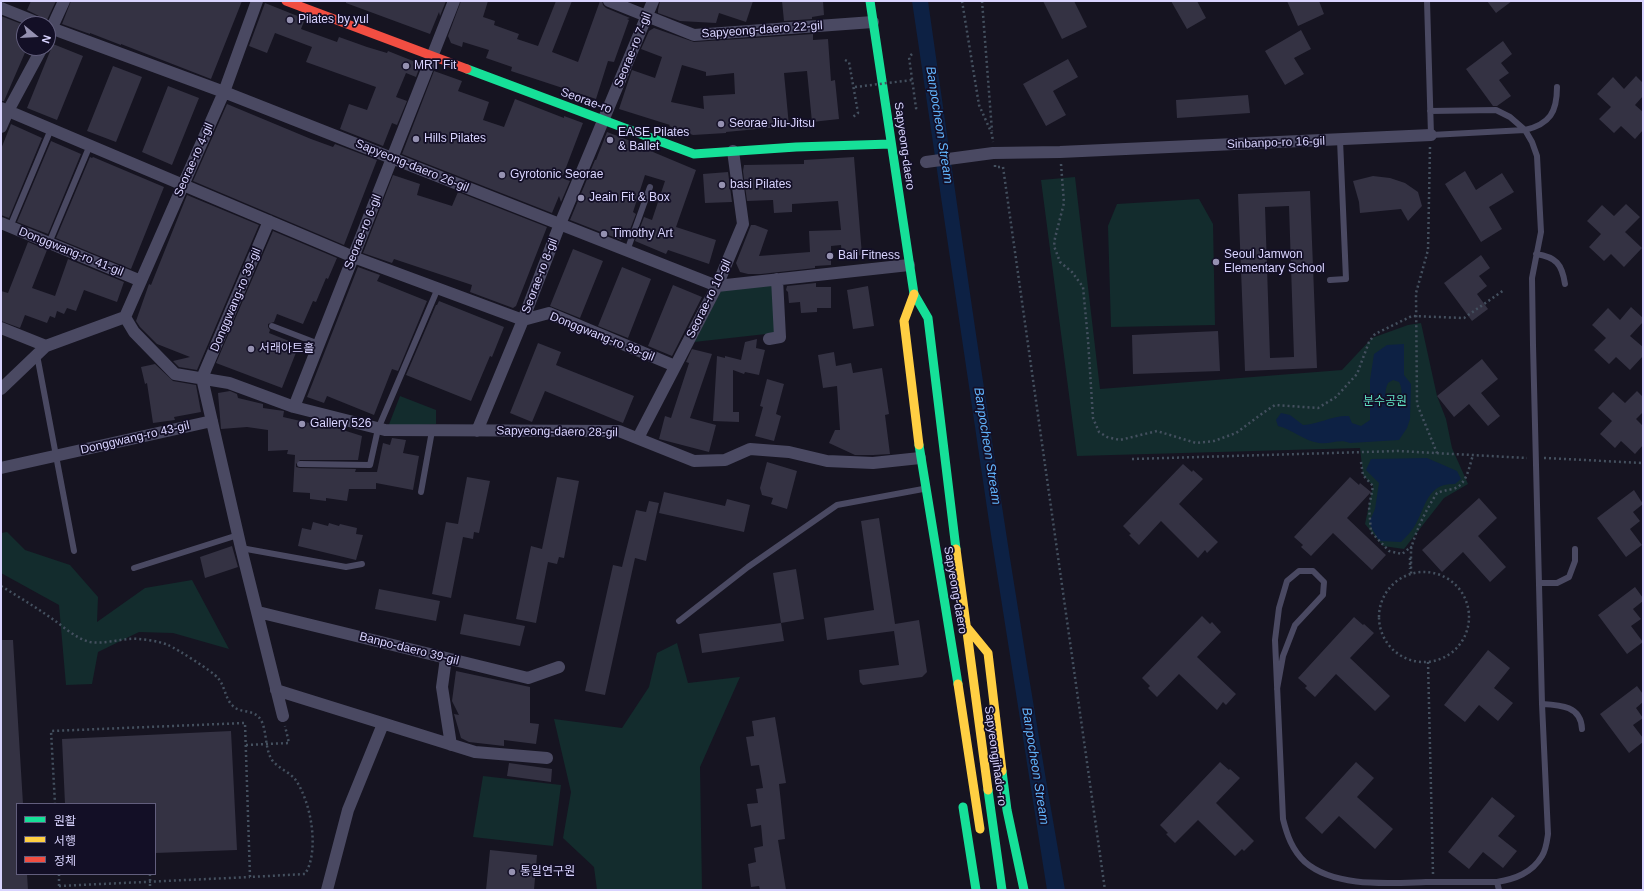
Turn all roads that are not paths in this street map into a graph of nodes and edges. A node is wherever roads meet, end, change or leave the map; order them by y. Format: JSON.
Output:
{"nodes":[{"id":1,"x":64,"y":1,"type":"edge"},
{"id":2,"x":257,"y":1,"type":"edge"},
{"id":3,"x":286,"y":1,"type":"edge"},
{"id":4,"x":454,"y":1,"type":"edge"},
{"id":5,"x":609,"y":1,"type":"edge"},
{"id":6,"x":653,"y":1,"type":"edge"},
{"id":7,"x":870,"y":1,"type":"edge"},
{"id":8,"x":1427,"y":1,"type":"edge"},
{"id":9,"x":1,"y":8,"type":"edge"},
{"id":10,"x":19,"y":16,"type":"edge"},
{"id":11,"x":55,"y":16,"type":"edge"},
{"id":12,"x":647,"y":16,"type":"junction"},
{"id":13,"x":873,"y":22,"type":"junction"},
{"id":14,"x":56,"y":32,"type":"edge"},
{"id":15,"x":37,"y":56,"type":"edge"},
{"id":16,"x":433,"y":57,"type":"junction"},
{"id":17,"x":1557,"y":87,"type":"dead end"},
{"id":18,"x":224,"y":92,"type":"junction"},
{"id":19,"x":4,"y":109,"type":"edge"},
{"id":20,"x":1430,"y":111,"type":"junction"},
{"id":21,"x":604,"y":121,"type":"junction"},
{"id":22,"x":1,"y":127,"type":"edge"},
{"id":23,"x":51,"y":129,"type":"junction"},
{"id":24,"x":1525,"y":130,"type":"junction"},
{"id":25,"x":1430,"y":135,"type":"junction"},
{"id":26,"x":1340,"y":140,"type":"junction"},
{"id":27,"x":891,"y":144,"type":"junction"},
{"id":28,"x":90,"y":145,"type":"junction"},
{"id":29,"x":733,"y":151,"type":"junction"},
{"id":30,"x":393,"y":158,"type":"junction"},
{"id":31,"x":926,"y":162,"type":"dead end"},
{"id":32,"x":184,"y":186,"type":"junction"},
{"id":33,"x":650,"y":187,"type":"dead end"},
{"id":34,"x":269,"y":221,"type":"junction"},
{"id":35,"x":560,"y":224,"type":"junction"},
{"id":36,"x":5,"y":225,"type":"edge"},
{"id":37,"x":50,"y":243,"type":"junction"},
{"id":38,"x":627,"y":251,"type":"junction"},
{"id":39,"x":1536,"y":254,"type":"junction"},
{"id":40,"x":354,"y":257,"type":"junction"},
{"id":41,"x":909,"y":265,"type":"junction"},
{"id":42,"x":777,"y":279,"type":"junction"},
{"id":43,"x":1330,"y":280,"type":"dead end"},
{"id":44,"x":141,"y":281,"type":"junction"},
{"id":45,"x":1564,"y":284,"type":"dead end"},
{"id":46,"x":717,"y":286,"type":"junction"},
{"id":47,"x":438,"y":288,"type":"junction"},
{"id":48,"x":914,"y":294,"type":"junction"},
{"id":49,"x":125,"y":317,"type":"junction"},
{"id":50,"x":523,"y":320,"type":"junction"},
{"id":51,"x":272,"y":326,"type":"dead end"},
{"id":52,"x":1,"y":328,"type":"edge"},
{"id":53,"x":769,"y":339,"type":"dead end"},
{"id":54,"x":319,"y":344,"type":"junction"},
{"id":55,"x":46,"y":346,"type":"junction"},
{"id":56,"x":37,"y":355,"type":"junction"},
{"id":57,"x":675,"y":366,"type":"junction"},
{"id":58,"x":202,"y":378,"type":"junction"},
{"id":59,"x":1,"y":389,"type":"edge"},
{"id":60,"x":294,"y":407,"type":"junction"},
{"id":61,"x":212,"y":421,"type":"junction"},
{"id":62,"x":378,"y":429,"type":"junction"},
{"id":63,"x":477,"y":430,"type":"junction"},
{"id":64,"x":432,"y":431,"type":"junction"},
{"id":65,"x":638,"y":438,"type":"junction"},
{"id":66,"x":57,"y":455,"type":"junction"},
{"id":67,"x":920,"y":458,"type":"junction"},
{"id":68,"x":300,"y":464,"type":"dead end"},
{"id":69,"x":1,"y":468,"type":"edge"},
{"id":70,"x":925,"y":489,"type":"junction"},
{"id":71,"x":421,"y":492,"type":"dead end"},
{"id":72,"x":238,"y":535,"type":"junction"},
{"id":73,"x":241,"y":548,"type":"junction"},
{"id":74,"x":1576,"y":549,"type":"dead end"},
{"id":75,"x":74,"y":551,"type":"dead end"},
{"id":76,"x":362,"y":564,"type":"dead end"},
{"id":77,"x":134,"y":568,"type":"dead end"},
{"id":78,"x":1539,"y":583,"type":"junction"},
{"id":79,"x":258,"y":612,"type":"junction"},
{"id":80,"x":679,"y":621,"type":"dead end"},
{"id":81,"x":965,"y":625,"type":"junction"},
{"id":82,"x":446,"y":658,"type":"junction"},
{"id":83,"x":954,"y":658,"type":"junction"},
{"id":84,"x":559,"y":667,"type":"dead end"},
{"id":85,"x":947,"y":674,"type":"dead end"},
{"id":86,"x":1278,"y":689,"type":"junction"},
{"id":87,"x":276,"y":690,"type":"junction"},
{"id":88,"x":1542,"y":704,"type":"junction"},
{"id":89,"x":283,"y":716,"type":"dead end"},
{"id":90,"x":383,"y":724,"type":"junction"},
{"id":91,"x":1582,"y":729,"type":"dead end"},
{"id":92,"x":451,"y":745,"type":"junction"},
{"id":93,"x":547,"y":758,"type":"dead end"},
{"id":94,"x":962,"y":796,"type":"dead end"},
{"id":95,"x":981,"y":836,"type":"dead end"},
{"id":96,"x":1497,"y":882,"type":"junction"},
{"id":97,"x":327,"y":890,"type":"edge"},
{"id":98,"x":976,"y":890,"type":"edge"},
{"id":99,"x":1002,"y":890,"type":"edge"},
{"id":100,"x":1024,"y":890,"type":"edge"},
{"id":101,"x":1499,"y":890,"type":"edge"}],
"edges":[{"from":1,"to":11,"type":"street"},
{"from":2,"to":18,"type":"street","name":"Seorae-ro 4-gil"},
{"from":3,"to":16,"type":"main road","name":"Seorae-ro"},
{"from":4,"to":16,"type":"street","name":"Seorae-ro 6-gil"},
{"from":5,"to":12,"type":"street","name":"Sapyeong-daero 22-gil"},
{"from":6,"to":12,"type":"street","name":"Seorae-ro 7-gil"},
{"from":7,"to":13,"type":"main road","name":"Sapyeong-daero"},
{"from":8,"to":20,"type":"lane"},
{"from":9,"to":10,"type":"street","name":"Sapyeong-daero 26-gil"},
{"from":12,"to":13,"type":"street","name":"Sapyeong-daero 22-gil"},
{"from":12,"to":21,"type":"street","name":"Seorae-ro 7-gil"},
{"from":13,"to":27,"type":"main road","name":"Sapyeong-daero"},
{"from":14,"to":18,"type":"street","name":"Sapyeong-daero 26-gil"},
{"from":15,"to":19,"type":"street"},
{"from":16,"to":21,"type":"main road","name":"Seorae-ro"},
{"from":16,"to":30,"type":"street","name":"Seorae-ro 6-gil"},
{"from":17,"to":24,"type":"lane"},
{"from":18,"to":30,"type":"street","name":"Sapyeong-daero 26-gil"},
{"from":18,"to":32,"type":"street","name":"Seorae-ro 4-gil"},
{"from":19,"to":22,"type":"street"},
{"from":19,"to":23,"type":"street"},
{"from":20,"to":24,"type":"lane"},
{"from":20,"to":25,"type":"lane"},
{"from":21,"to":29,"type":"main road","name":"Seorae-ro"},
{"from":21,"to":35,"type":"street","name":"Seorae-ro 8-gil"},
{"from":23,"to":28,"type":"street"},
{"from":23,"to":36,"type":"lane"},
{"from":24,"to":25,"type":"lane"},
{"from":24,"to":39,"type":"lane"},
{"from":25,"to":26,"type":"street","name":"Sinbanpo-ro 16-gil"},
{"from":26,"to":31,"type":"street","name":"Sinbanpo-ro 16-gil"},
{"from":26,"to":43,"type":"lane"},
{"from":27,"to":29,"type":"main road","name":"Seorae-ro"},
{"from":27,"to":41,"type":"main road","name":"Sapyeong-daero"},
{"from":28,"to":32,"type":"street"},
{"from":28,"to":37,"type":"lane"},
{"from":29,"to":46,"type":"street","name":"Seorae-ro 10-gil"},
{"from":30,"to":35,"type":"street","name":"Sapyeong-daero 26-gil"},
{"from":30,"to":40,"type":"street","name":"Seorae-ro 6-gil"},
{"from":32,"to":34,"type":"street"},
{"from":32,"to":44,"type":"street","name":"Seorae-ro 4-gil"},
{"from":33,"to":38,"type":"lane"},
{"from":34,"to":40,"type":"street"},
{"from":34,"to":58,"type":"street","name":"Donggwang-ro 39-gil"},
{"from":35,"to":38,"type":"street","name":"Sapyeong-daero 26-gil"},
{"from":35,"to":50,"type":"street","name":"Seorae-ro 8-gil"},
{"from":36,"to":37,"type":"street","name":"Donggwang-ro 41-gil"},
{"from":37,"to":44,"type":"street","name":"Donggwang-ro 41-gil"},
{"from":38,"to":46,"type":"street","name":"Sapyeong-daero 26-gil"},
{"from":39,"to":45,"type":"lane"},
{"from":39,"to":78,"type":"lane"},
{"from":40,"to":47,"type":"street"},
{"from":40,"to":54,"type":"street","name":"Seorae-ro 6-gil"},
{"from":41,"to":42,"type":"street","name":"Sapyeong-daero 26-gil"},
{"from":41,"to":48,"type":"main road","name":"Sapyeong-daero"},
{"from":42,"to":46,"type":"street","name":"Sapyeong-daero 26-gil"},
{"from":42,"to":53,"type":"street"},
{"from":44,"to":49,"type":"street","name":"Seorae-ro 4-gil"},
{"from":46,"to":57,"type":"street","name":"Seorae-ro 10-gil"},
{"from":47,"to":50,"type":"street"},
{"from":47,"to":62,"type":"lane"},
{"from":48,"to":67,"type":"main road","name":"Sapyeong-daero"},
{"from":48,"to":81,"type":"main road","name":"Sapyeong-daero"},
{"from":49,"to":55,"type":"street"},
{"from":49,"to":58,"type":"street","name":"Sapyeong-daero 28-gil"},
{"from":50,"to":57,"type":"street","name":"Donggwang-ro 39-gil"},
{"from":50,"to":63,"type":"street","name":"Seorae-ro 8-gil"},
{"from":51,"to":54,"type":"lane"},
{"from":52,"to":55,"type":"street"},
{"from":54,"to":60,"type":"street","name":"Seorae-ro 6-gil"},
{"from":55,"to":56,"type":"street"},
{"from":56,"to":59,"type":"street"},
{"from":56,"to":66,"type":"lane"},
{"from":57,"to":65,"type":"street","name":"Seorae-ro 10-gil"},
{"from":58,"to":60,"type":"street","name":"Sapyeong-daero 28-gil"},
{"from":58,"to":61,"type":"street"},
{"from":60,"to":62,"type":"street","name":"Sapyeong-daero 28-gil"},
{"from":61,"to":66,"type":"street","name":"Donggwang-ro 43-gil"},
{"from":61,"to":72,"type":"street"},
{"from":62,"to":64,"type":"street","name":"Sapyeong-daero 28-gil"},
{"from":62,"to":68,"type":"lane"},
{"from":63,"to":64,"type":"street","name":"Sapyeong-daero 28-gil"},
{"from":63,"to":65,"type":"street","name":"Sapyeong-daero 28-gil"},
{"from":64,"to":71,"type":"lane"},
{"from":65,"to":67,"type":"street","name":"Sapyeong-daero 28-gil"},
{"from":66,"to":69,"type":"street","name":"Donggwang-ro 43-gil"},
{"from":66,"to":75,"type":"lane"},
{"from":67,"to":70,"type":"main road","name":"Sapyeong-daero"},
{"from":70,"to":80,"type":"lane"},
{"from":70,"to":83,"type":"main road","name":"Sapyeong-daero"},
{"from":72,"to":73,"type":"street"},
{"from":72,"to":77,"type":"lane"},
{"from":73,"to":76,"type":"lane"},
{"from":73,"to":79,"type":"street"},
{"from":74,"to":78,"type":"lane"},
{"from":78,"to":88,"type":"lane"},
{"from":79,"to":82,"type":"street","name":"Banpo-daero 39-gil"},
{"from":79,"to":87,"type":"street"},
{"from":81,"to":99,"type":"main road","name":"Sapyeongjihado-ro"},
{"from":81,"to":100,"type":"main road"},
{"from":82,"to":84,"type":"street","name":"Banpo-daero 39-gil"},
{"from":82,"to":92,"type":"street"},
{"from":83,"to":85,"type":"main road"},
{"from":83,"to":95,"type":"main road","name":"Sapyeongjihado-ro"},
{"from":86,"to":86,"type":"lane"},
{"from":86,"to":96,"type":"lane"},
{"from":87,"to":89,"type":"street"},
{"from":87,"to":90,"type":"street"},
{"from":88,"to":91,"type":"lane"},
{"from":88,"to":96,"type":"lane"},
{"from":90,"to":92,"type":"street"},
{"from":90,"to":97,"type":"street"},
{"from":92,"to":93,"type":"street"},
{"from":94,"to":98,"type":"main road"},
{"from":96,"to":101,"type":"lane"}]}
